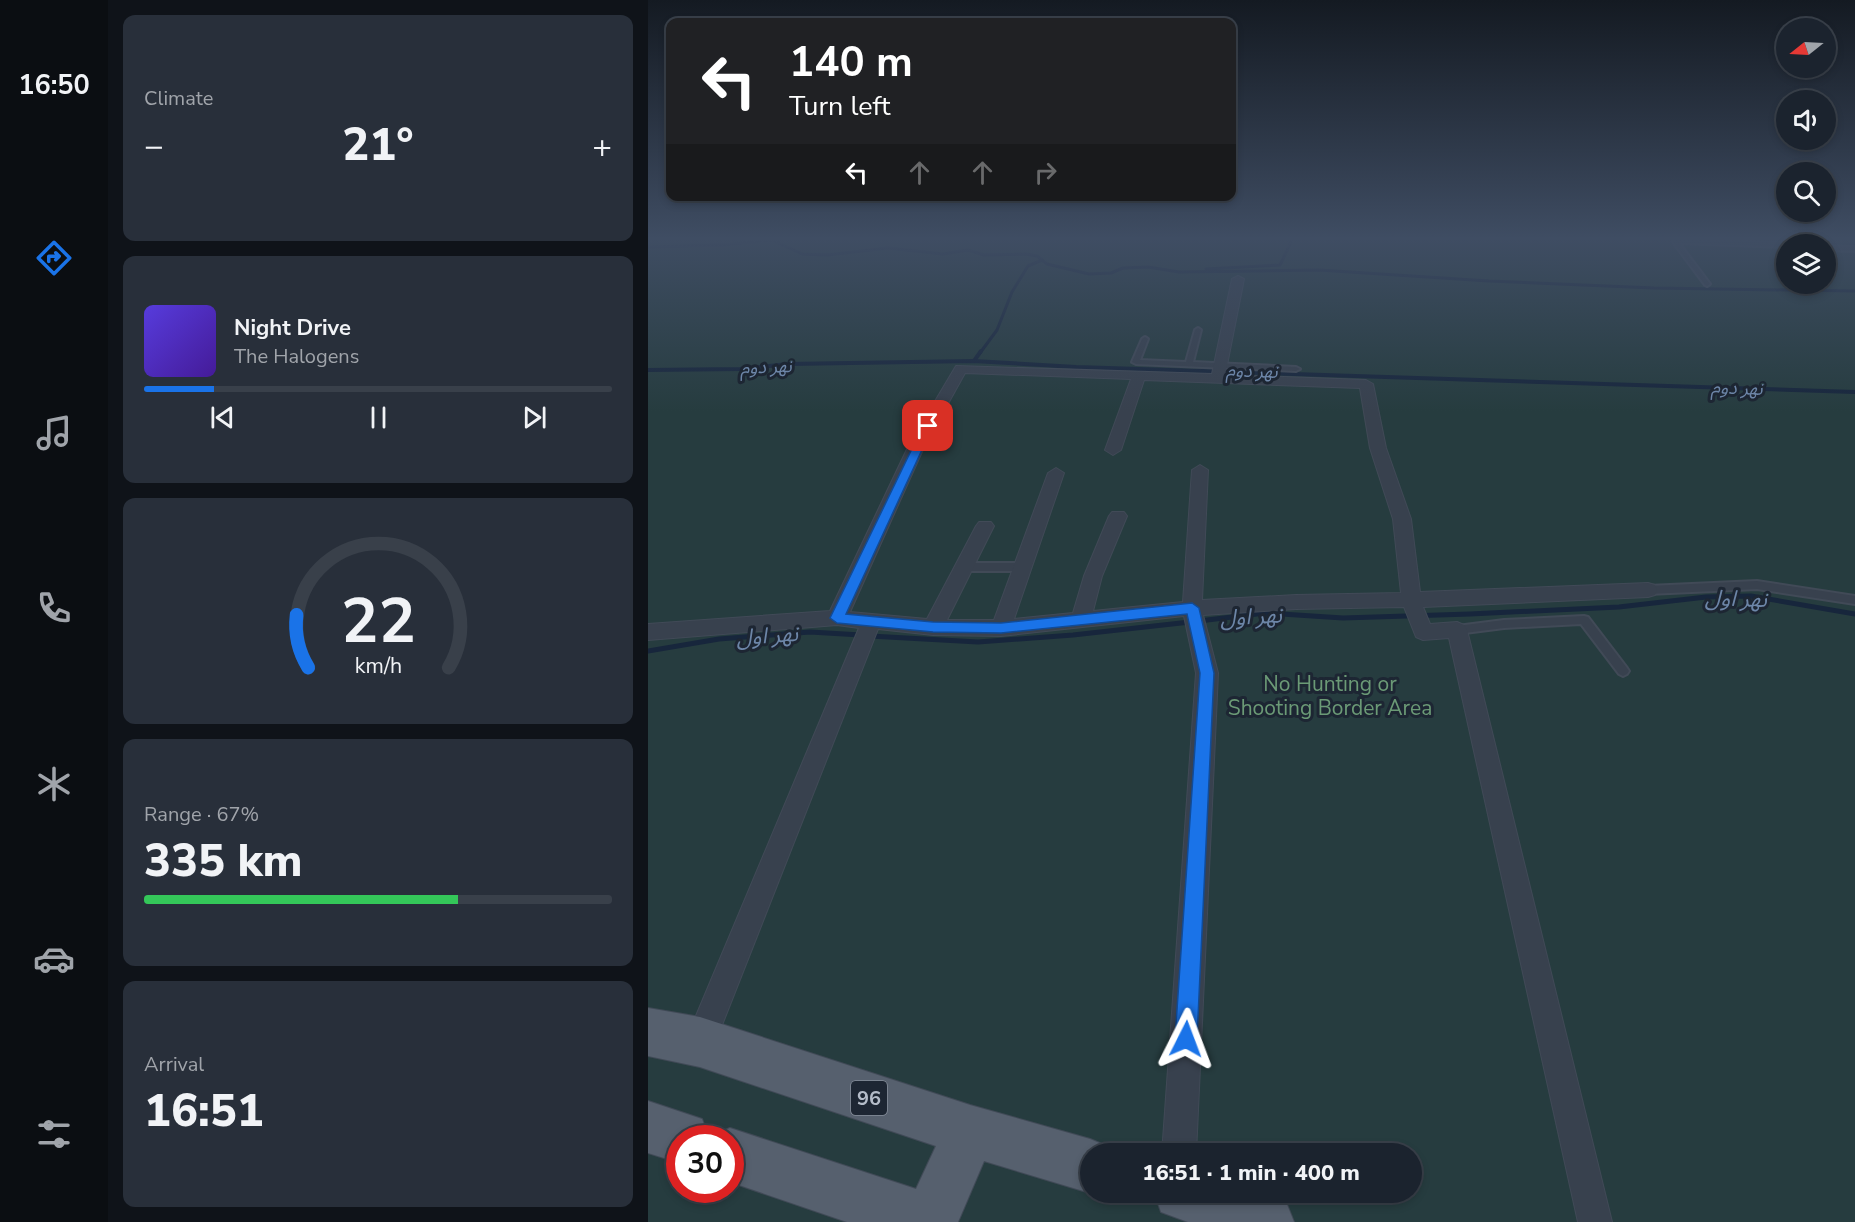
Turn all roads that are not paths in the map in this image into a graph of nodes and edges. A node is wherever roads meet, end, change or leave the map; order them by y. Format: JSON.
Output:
{"nodes":[{"id":1,"x":1234,"y":297,"type":"edge"},
{"id":2,"x":1198,"y":330,"type":"dead end"},
{"id":3,"x":1145,"y":339,"type":"dead end"},
{"id":4,"x":1189,"y":364,"type":"junction"},
{"id":5,"x":1296,"y":369,"type":"dead end"},
{"id":6,"x":1220,"y":371,"type":"junction"},
{"id":7,"x":1139,"y":376,"type":"junction"},
{"id":8,"x":1113,"y":450,"type":"dead end"},
{"id":9,"x":1200,"y":470,"type":"dead end"},
{"id":10,"x":1056,"y":473,"type":"dead end"},
{"id":11,"x":1118,"y":516,"type":"dead end"},
{"id":12,"x":985,"y":525,"type":"dead end"},
{"id":13,"x":964,"y":567,"type":"junction"},
{"id":14,"x":1023,"y":567,"type":"junction"},
{"id":15,"x":1648,"y":590,"type":"joint"},
{"id":16,"x":1855,"y":600,"type":"edge"},
{"id":17,"x":1415,"y":611,"type":"junction"},
{"id":18,"x":837,"y":618,"type":"junction"},
{"id":19,"x":1082,"y":618,"type":"junction"},
{"id":20,"x":1195,"y":619,"type":"junction"},
{"id":21,"x":933,"y":627,"type":"junction"},
{"id":22,"x":1001,"y":628,"type":"junction"},
{"id":23,"x":1457,"y":630,"type":"junction"},
{"id":24,"x":648,"y":632,"type":"edge"},
{"id":25,"x":866,"y":633,"type":"junction"},
{"id":26,"x":1623,"y":671,"type":"dead end"},
{"id":27,"x":648,"y":1032,"type":"edge"},
{"id":28,"x":700,"y":1042,"type":"junction"},
{"id":29,"x":648,"y":1127,"type":"edge"},
{"id":30,"x":970,"y":1131,"type":"junction"},
{"id":31,"x":666,"y":1133,"type":"edge"},
{"id":32,"x":1180,"y":1143,"type":"edge"},
{"id":33,"x":744,"y":1160,"type":"edge"},
{"id":34,"x":1080,"y":1163,"type":"edge"},
{"id":35,"x":1212,"y":1203,"type":"edge"},
{"id":36,"x":929,"y":1222,"type":"edge"},
{"id":37,"x":1266,"y":1222,"type":"edge"},
{"id":38,"x":1595,"y":1222,"type":"edge"}],
"edges":[{"from":1,"to":6,"type":"street"},
{"from":2,"to":4,"type":"lane"},
{"from":3,"to":4,"type":"lane"},
{"from":4,"to":6,"type":"lane"},
{"from":5,"to":6,"type":"lane"},
{"from":6,"to":7,"type":"street"},
{"from":6,"to":17,"type":"street"},
{"from":7,"to":8,"type":"street"},
{"from":7,"to":18,"type":"street"},
{"from":9,"to":20,"type":"street"},
{"from":10,"to":14,"type":"street"},
{"from":11,"to":19,"type":"street"},
{"from":12,"to":13,"type":"street"},
{"from":13,"to":14,"type":"lane"},
{"from":13,"to":21,"type":"street"},
{"from":14,"to":22,"type":"street"},
{"from":15,"to":16,"type":"lane"},
{"from":15,"to":17,"type":"street"},
{"from":17,"to":20,"type":"street"},
{"from":17,"to":23,"type":"street"},
{"from":18,"to":24,"type":"street"},
{"from":18,"to":25,"type":"street"},
{"from":19,"to":20,"type":"street"},
{"from":19,"to":22,"type":"street"},
{"from":20,"to":32,"type":"street"},
{"from":21,"to":22,"type":"street"},
{"from":21,"to":25,"type":"street"},
{"from":23,"to":26,"type":"lane"},
{"from":23,"to":38,"type":"street"},
{"from":25,"to":28,"type":"street"},
{"from":27,"to":28,"type":"main road","number":"96"},
{"from":28,"to":30,"type":"main road","number":"96"},
{"from":29,"to":31,"type":"main road"},
{"from":30,"to":34,"type":"main road","number":"96"},
{"from":30,"to":36,"type":"main road"},
{"from":33,"to":36,"type":"main road"},
{"from":35,"to":37,"type":"main road"}]}
